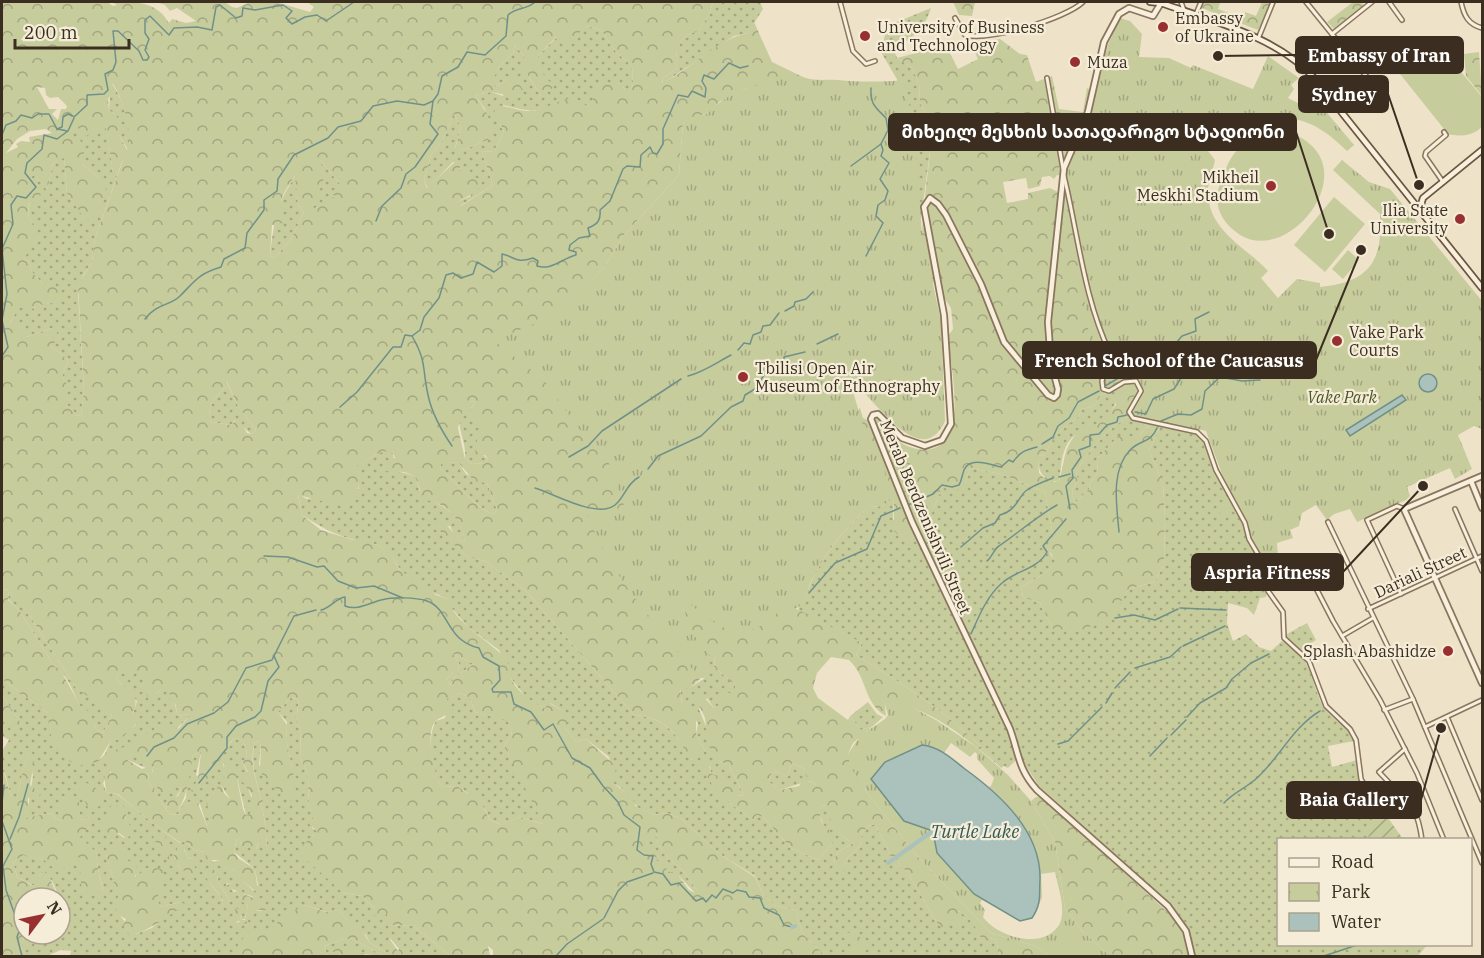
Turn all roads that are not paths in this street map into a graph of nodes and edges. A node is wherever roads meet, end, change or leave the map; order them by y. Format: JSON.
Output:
{"nodes":[{"id":1,"x":840,"y":2,"type":"edge"},
{"id":2,"x":1083,"y":2,"type":"edge"},
{"id":3,"x":1150,"y":2,"type":"edge"},
{"id":4,"x":1161,"y":2,"type":"edge"},
{"id":5,"x":1180,"y":2,"type":"edge"},
{"id":6,"x":1201,"y":2,"type":"edge"},
{"id":7,"x":1273,"y":2,"type":"edge"},
{"id":8,"x":1307,"y":2,"type":"edge"},
{"id":9,"x":1372,"y":2,"type":"edge"},
{"id":10,"x":1389,"y":2,"type":"edge"},
{"id":11,"x":1461,"y":2,"type":"edge"},
{"id":12,"x":1184,"y":12,"type":"junction"},
{"id":13,"x":1195,"y":16,"type":"junction"},
{"id":14,"x":954,"y":18,"type":"dead end"},
{"id":15,"x":1402,"y":20,"type":"dead end"},
{"id":16,"x":1482,"y":28,"type":"edge"},
{"id":17,"x":1332,"y":33,"type":"junction"},
{"id":18,"x":1258,"y":39,"type":"junction"},
{"id":19,"x":875,"y":61,"type":"dead end"},
{"id":20,"x":1047,"y":78,"type":"dead end"},
{"id":21,"x":1375,"y":87,"type":"dead end"},
{"id":22,"x":1444,"y":132,"type":"dead end"},
{"id":23,"x":1482,"y":150,"type":"edge"},
{"id":24,"x":1064,"y":172,"type":"junction"},
{"id":25,"x":1443,"y":182,"type":"junction"},
{"id":26,"x":1408,"y":194,"type":"junction"},
{"id":27,"x":1423,"y":198,"type":"junction"},
{"id":28,"x":1420,"y":210,"type":"junction"},
{"id":29,"x":1482,"y":288,"type":"edge"},
{"id":30,"x":1482,"y":476,"type":"edge"},
{"id":31,"x":1471,"y":481,"type":"junction"},
{"id":32,"x":1482,"y":508,"type":"edge"},
{"id":33,"x":1404,"y":509,"type":"junction"},
{"id":34,"x":1455,"y":509,"type":"dead end"},
{"id":35,"x":1328,"y":522,"type":"dead end"},
{"id":36,"x":1482,"y":556,"type":"edge"},
{"id":37,"x":1477,"y":558,"type":"junction"},
{"id":38,"x":1304,"y":564,"type":"dead end"},
{"id":39,"x":1482,"y":571,"type":"edge"},
{"id":40,"x":1435,"y":579,"type":"junction"},
{"id":41,"x":1401,"y":594,"type":"junction"},
{"id":42,"x":1368,"y":609,"type":"junction"},
{"id":43,"x":1373,"y":618,"type":"junction"},
{"id":44,"x":1342,"y":636,"type":"junction"},
{"id":45,"x":1482,"y":683,"type":"edge"},
{"id":46,"x":1413,"y":699,"type":"junction"},
{"id":47,"x":1482,"y":700,"type":"edge"},
{"id":48,"x":1384,"y":710,"type":"junction"},
{"id":49,"x":1447,"y":717,"type":"junction"},
{"id":50,"x":1425,"y":727,"type":"junction"},
{"id":51,"x":1405,"y":749,"type":"junction"},
{"id":52,"x":1397,"y":790,"type":"junction"},
{"id":53,"x":1482,"y":800,"type":"edge"},
{"id":54,"x":1421,"y":838,"type":"edge"},
{"id":55,"x":1443,"y":838,"type":"edge"},
{"id":56,"x":1472,"y":838,"type":"edge"},
{"id":57,"x":1472,"y":839,"type":"edge"},
{"id":58,"x":1482,"y":863,"type":"edge"},
{"id":59,"x":1192,"y":957,"type":"edge"}],
"edges":[{"from":1,"to":19,"type":"street"},
{"from":2,"to":14,"type":"street"},
{"from":3,"to":4,"type":"street"},
{"from":4,"to":12,"type":"street"},
{"from":4,"to":24,"type":"street","name":"Merab Berdzenishvili Street"},
{"from":5,"to":12,"type":"street"},
{"from":6,"to":13,"type":"street"},
{"from":7,"to":18,"type":"street"},
{"from":8,"to":17,"type":"street"},
{"from":9,"to":17,"type":"street"},
{"from":10,"to":15,"type":"street"},
{"from":11,"to":16,"type":"street"},
{"from":12,"to":13,"type":"street"},
{"from":13,"to":18,"type":"street"},
{"from":17,"to":21,"type":"street"},
{"from":18,"to":26,"type":"street"},
{"from":20,"to":24,"type":"street"},
{"from":22,"to":25,"type":"street"},
{"from":23,"to":25,"type":"street"},
{"from":24,"to":52,"type":"street"},
{"from":24,"to":59,"type":"street","name":"Merab Berdzenishvili Street"},
{"from":25,"to":27,"type":"street"},
{"from":26,"to":27,"type":"street"},
{"from":26,"to":28,"type":"street"},
{"from":27,"to":28,"type":"street"},
{"from":28,"to":29,"type":"street"},
{"from":30,"to":31,"type":"street"},
{"from":31,"to":32,"type":"street"},
{"from":31,"to":33,"type":"street"},
{"from":33,"to":40,"type":"street"},
{"from":33,"to":41,"type":"street"},
{"from":34,"to":37,"type":"street"},
{"from":35,"to":42,"type":"street"},
{"from":36,"to":37,"type":"street","name":"Dariali Street"},
{"from":37,"to":39,"type":"street"},
{"from":37,"to":40,"type":"street","name":"Dariali Street"},
{"from":38,"to":44,"type":"street"},
{"from":40,"to":41,"type":"street","name":"Dariali Street"},
{"from":40,"to":45,"type":"street"},
{"from":41,"to":42,"type":"street","name":"Dariali Street"},
{"from":42,"to":43,"type":"street"},
{"from":43,"to":44,"type":"street","name":"Dariali Street"},
{"from":43,"to":46,"type":"street"},
{"from":44,"to":48,"type":"street"},
{"from":46,"to":48,"type":"street"},
{"from":46,"to":50,"type":"street"},
{"from":47,"to":49,"type":"street"},
{"from":48,"to":51,"type":"street"},
{"from":49,"to":50,"type":"street"},
{"from":49,"to":53,"type":"street"},
{"from":50,"to":56,"type":"street"},
{"from":51,"to":52,"type":"street"},
{"from":51,"to":55,"type":"street"},
{"from":52,"to":54,"type":"street"},
{"from":57,"to":58,"type":"street"}]}
